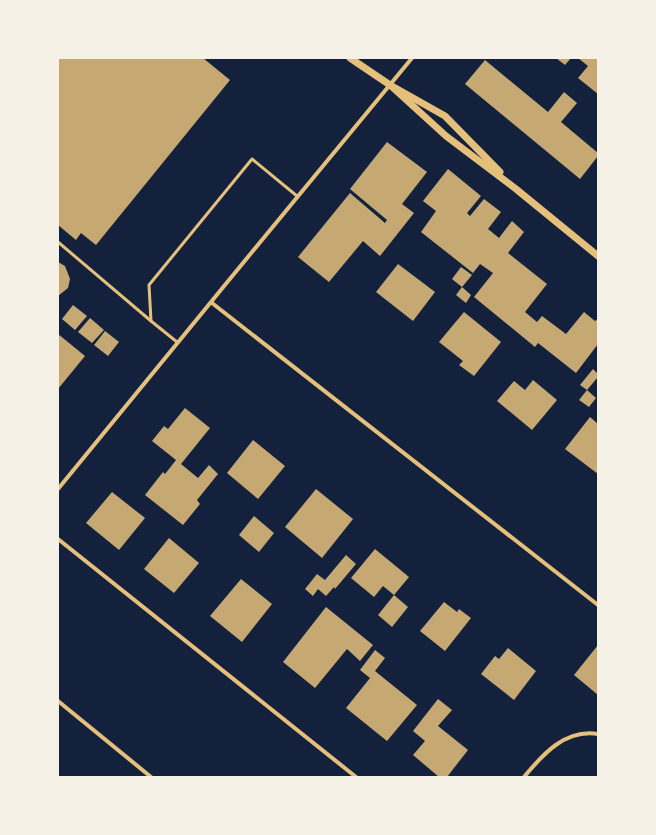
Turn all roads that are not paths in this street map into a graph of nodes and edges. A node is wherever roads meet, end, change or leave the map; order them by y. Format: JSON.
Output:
{"nodes":[{"id":1,"x":350,"y":58,"type":"edge"},
{"id":2,"x":412,"y":58,"type":"edge"},
{"id":3,"x":390,"y":85,"type":"junction"},
{"id":4,"x":516,"y":189,"type":"junction"},
{"id":5,"x":297,"y":196,"type":"junction"},
{"id":6,"x":58,"y":242,"type":"edge"},
{"id":7,"x":598,"y":256,"type":"edge"},
{"id":8,"x":212,"y":303,"type":"junction"},
{"id":9,"x":151,"y":321,"type":"junction"},
{"id":10,"x":177,"y":342,"type":"junction"},
{"id":11,"x":58,"y":489,"type":"edge"},
{"id":12,"x":58,"y":540,"type":"edge"},
{"id":13,"x":598,"y":605,"type":"edge"},
{"id":14,"x":58,"y":701,"type":"edge"},
{"id":15,"x":598,"y":734,"type":"edge"},
{"id":16,"x":151,"y":777,"type":"edge"},
{"id":17,"x":356,"y":777,"type":"edge"},
{"id":18,"x":524,"y":777,"type":"edge"}],
"edges":[{"from":1,"to":3,"type":"street"},
{"from":2,"to":3,"type":"street"},
{"from":3,"to":4,"type":"street"},
{"from":3,"to":4,"type":"street"},
{"from":3,"to":5,"type":"street"},
{"from":4,"to":7,"type":"street"},
{"from":5,"to":8,"type":"street"},
{"from":5,"to":9,"type":"lane"},
{"from":6,"to":9,"type":"lane"},
{"from":8,"to":10,"type":"street"},
{"from":8,"to":13,"type":"street"},
{"from":9,"to":10,"type":"lane"},
{"from":10,"to":11,"type":"street"},
{"from":12,"to":17,"type":"street"},
{"from":14,"to":16,"type":"street"},
{"from":15,"to":18,"type":"street"}]}
